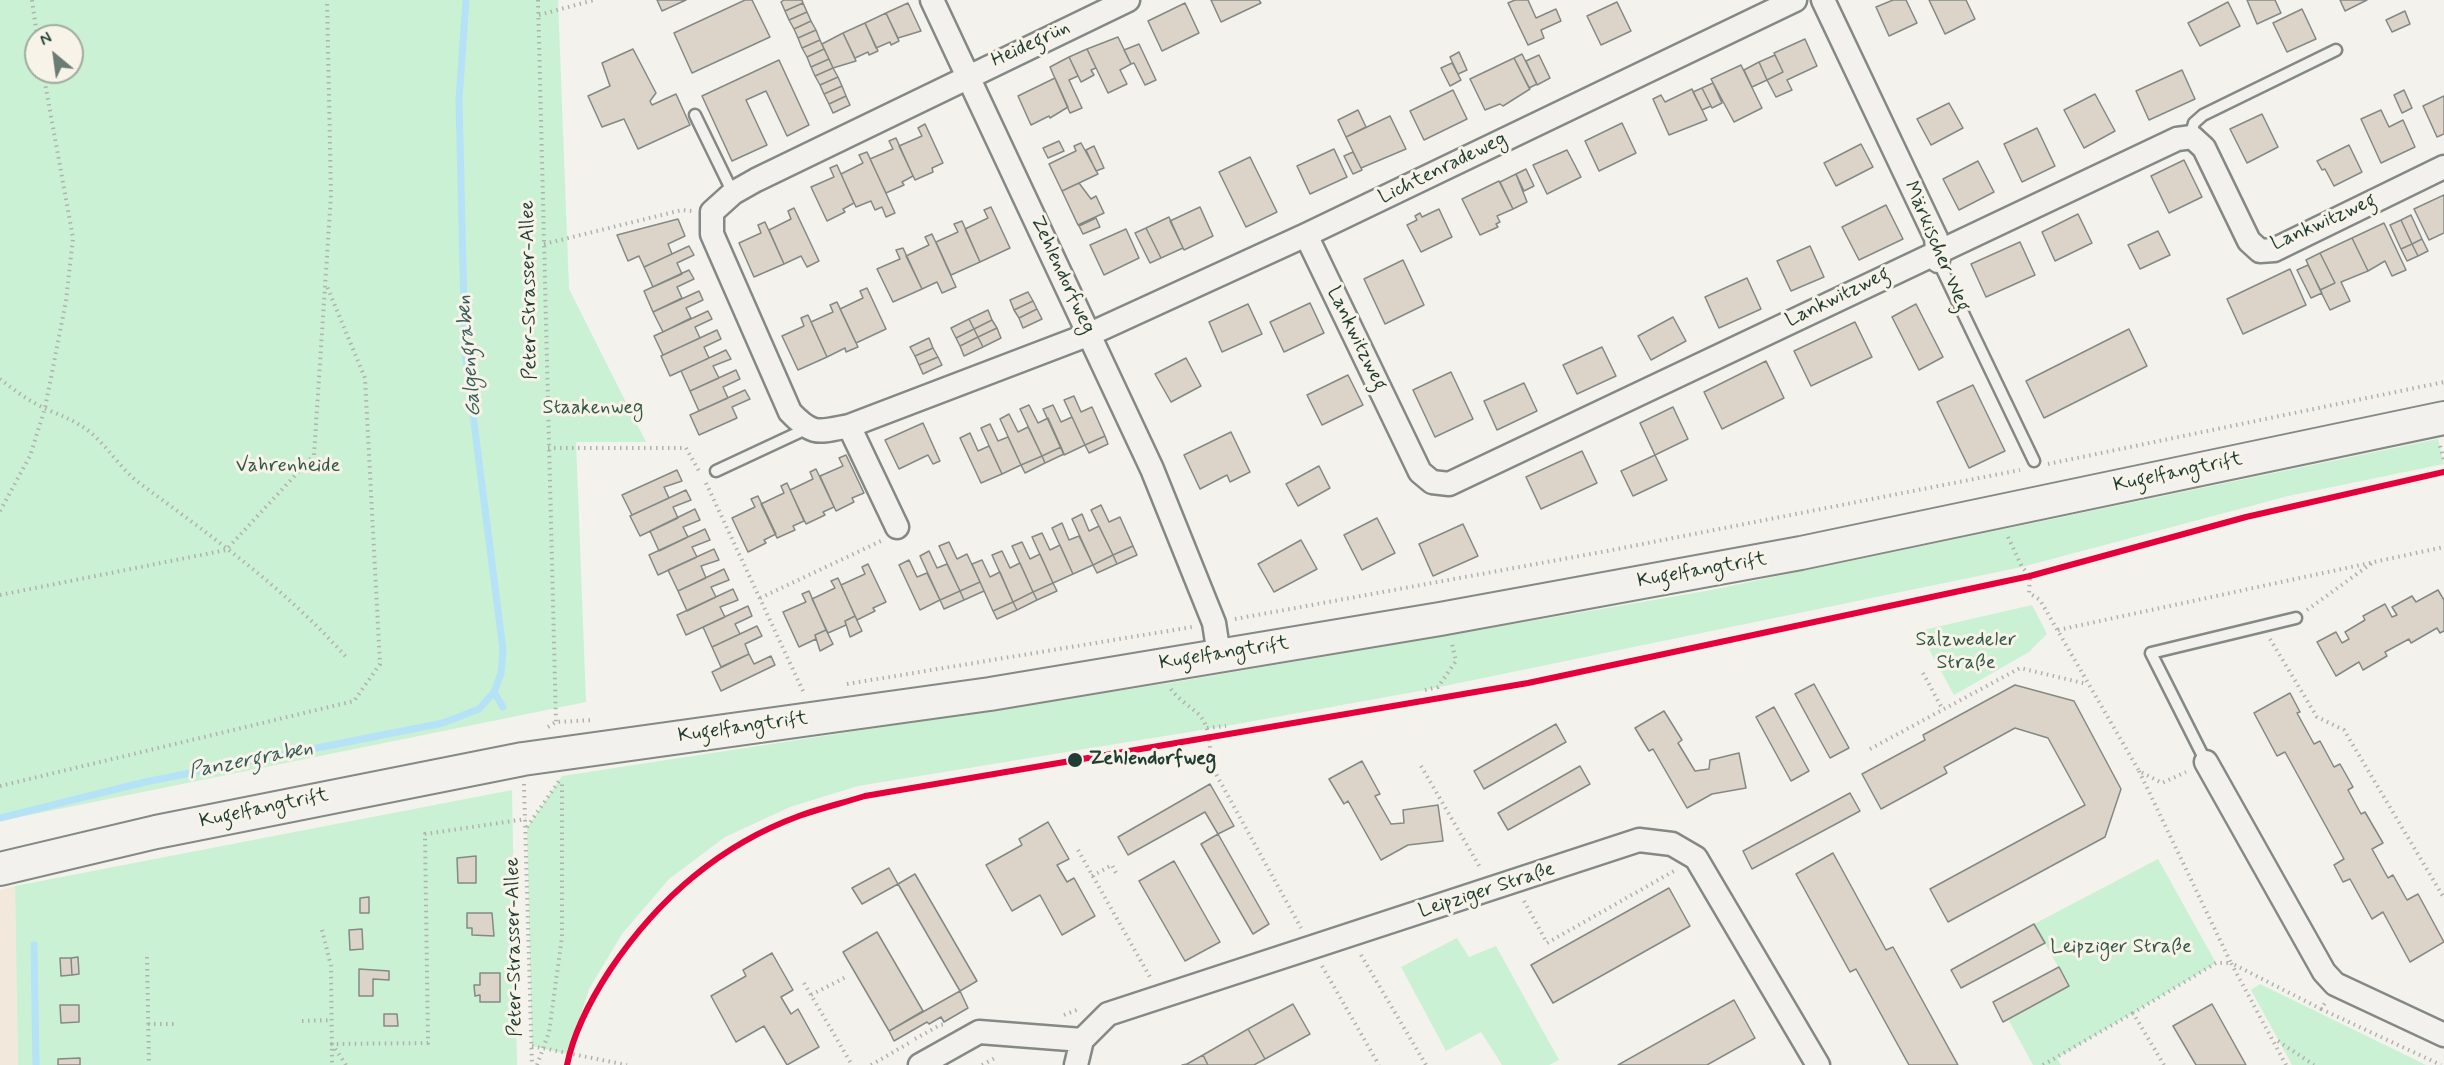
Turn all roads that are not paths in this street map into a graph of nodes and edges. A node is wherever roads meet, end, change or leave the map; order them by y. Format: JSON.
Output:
{"nodes":[{"id":1,"x":932,"y":0,"type":"edge"},
{"id":2,"x":1128,"y":0,"type":"edge"},
{"id":3,"x":1795,"y":0,"type":"edge"},
{"id":4,"x":1823,"y":0,"type":"edge"},
{"id":5,"x":2336,"y":50,"type":"dead end"},
{"id":6,"x":968,"y":76,"type":"junction"},
{"id":7,"x":695,"y":115,"type":"dead end"},
{"id":8,"x":2190,"y":137,"type":"junction"},
{"id":9,"x":2444,"y":167,"type":"edge"},
{"id":10,"x":733,"y":193,"type":"junction"},
{"id":11,"x":1306,"y":235,"type":"junction"},
{"id":12,"x":1937,"y":256,"type":"junction"},
{"id":13,"x":1090,"y":334,"type":"junction"},
{"id":14,"x":849,"y":426,"type":"junction"},
{"id":15,"x":2441,"y":428,"type":"edge"},
{"id":16,"x":806,"y":429,"type":"junction"},
{"id":17,"x":2032,"y":465,"type":"road end"},
{"id":18,"x":716,"y":471,"type":"dead end"},
{"id":19,"x":897,"y":527,"type":"road end"},
{"id":20,"x":2296,"y":618,"type":"road end"},
{"id":21,"x":1219,"y":655,"type":"junction"},
{"id":22,"x":2206,"y":762,"type":"joint"},
{"id":23,"x":0,"y":869,"type":"edge"},
{"id":24,"x":2444,"y":1035,"type":"edge"},
{"id":25,"x":1082,"y":1040,"type":"junction"},
{"id":26,"x":920,"y":1065,"type":"edge"},
{"id":27,"x":1076,"y":1065,"type":"edge"},
{"id":28,"x":1818,"y":1065,"type":"edge"}],
"edges":[{"from":1,"to":6,"type":"street","name":"Zehlendorfweg"},
{"from":2,"to":6,"type":"street","name":"Heidegrün"},
{"from":3,"to":11,"type":"street","name":"Lichtenradeweg"},
{"from":4,"to":12,"type":"street","name":"Märkischer Weg"},
{"from":5,"to":8,"type":"lane"},
{"from":6,"to":10,"type":"street"},
{"from":6,"to":13,"type":"street","name":"Zehlendorfweg"},
{"from":7,"to":10,"type":"lane"},
{"from":8,"to":9,"type":"street","name":"Lankwitzweg"},
{"from":8,"to":12,"type":"street","name":"Lankwitzweg"},
{"from":10,"to":16,"type":"street"},
{"from":11,"to":12,"type":"street","name":"Lankwitzweg"},
{"from":11,"to":13,"type":"street","name":"Lichtenradeweg"},
{"from":12,"to":17,"type":"lane","name":"Märkischer Weg"},
{"from":13,"to":14,"type":"street"},
{"from":13,"to":21,"type":"street","name":"Zehlendorfweg"},
{"from":14,"to":16,"type":"street"},
{"from":14,"to":19,"type":"street"},
{"from":15,"to":21,"type":"street","name":"Kugelfangtrift"},
{"from":16,"to":18,"type":"lane"},
{"from":20,"to":22,"type":"lane"},
{"from":21,"to":23,"type":"street","name":"Kugelfangtrift"},
{"from":22,"to":24,"type":"street"},
{"from":25,"to":26,"type":"street"},
{"from":25,"to":27,"type":"street"},
{"from":25,"to":28,"type":"street","name":"Leipziger Straße"}]}
